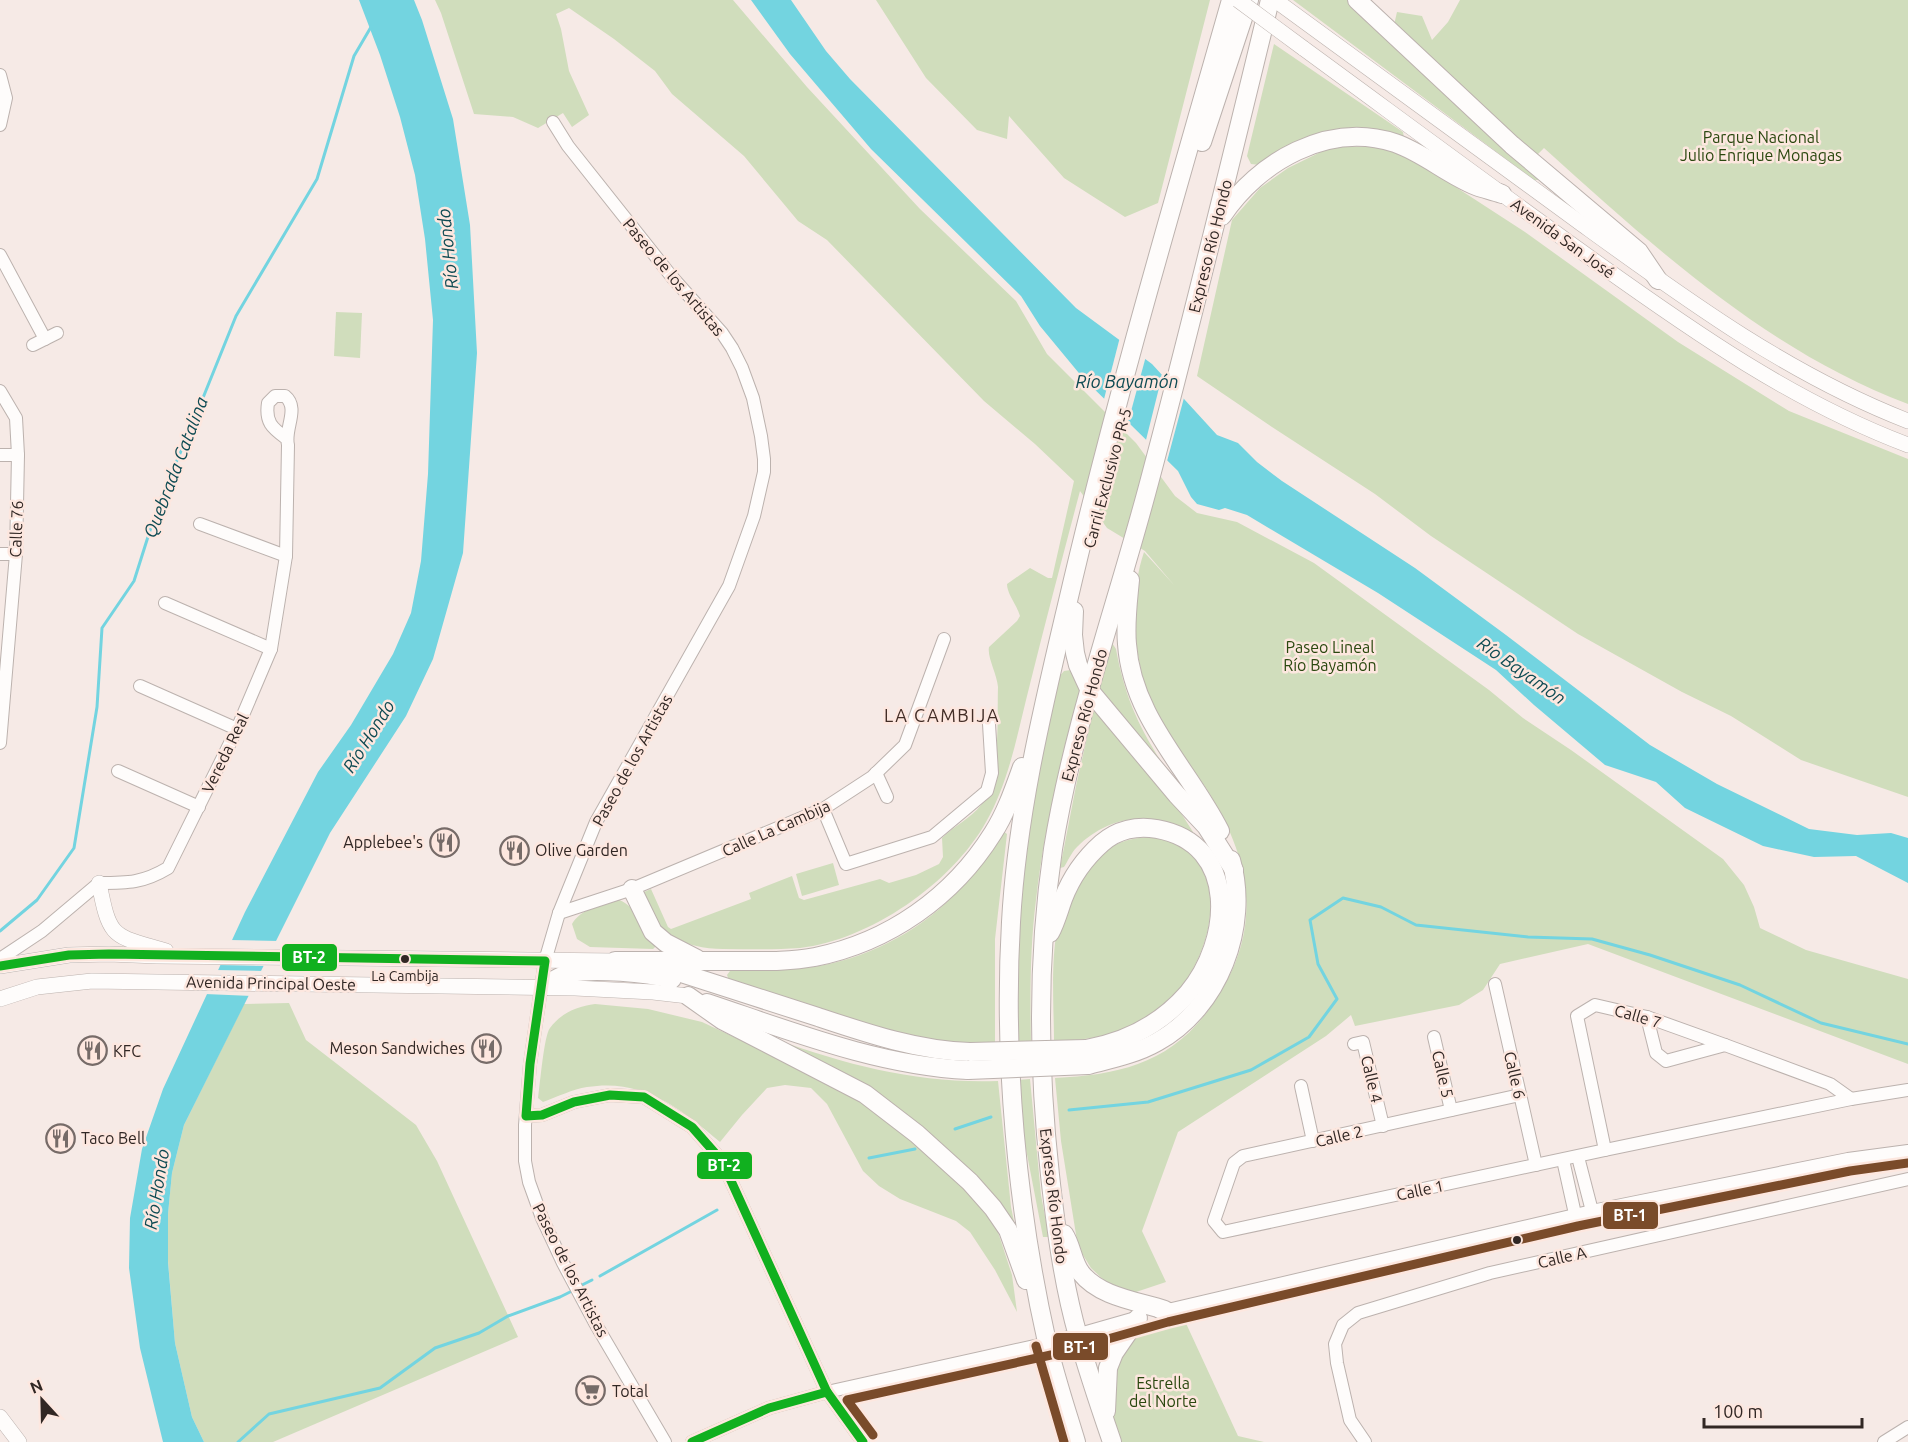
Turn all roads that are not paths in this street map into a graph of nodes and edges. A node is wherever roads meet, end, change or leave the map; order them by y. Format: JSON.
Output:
{"nodes":[{"id":1,"x":1231,"y":0,"type":"edge"},
{"id":2,"x":1238,"y":0,"type":"edge"},
{"id":3,"x":1249,"y":0,"type":"edge"},
{"id":4,"x":1270,"y":0,"type":"edge"},
{"id":5,"x":1275,"y":0,"type":"edge"},
{"id":6,"x":1357,"y":0,"type":"edge"},
{"id":7,"x":0,"y":75,"type":"edge"},
{"id":8,"x":553,"y":122,"type":"dead end"},
{"id":9,"x":0,"y":125,"type":"edge"},
{"id":10,"x":1502,"y":194,"type":"junction"},
{"id":11,"x":1215,"y":225,"type":"junction"},
{"id":12,"x":0,"y":255,"type":"edge"},
{"id":13,"x":1157,"y":275,"type":"junction"},
{"id":14,"x":1658,"y":280,"type":"junction"},
{"id":15,"x":57,"y":333,"type":"dead end"},
{"id":16,"x":45,"y":339,"type":"junction"},
{"id":17,"x":33,"y":345,"type":"dead end"},
{"id":18,"x":0,"y":391,"type":"edge"},
{"id":19,"x":1908,"y":421,"type":"edge"},
{"id":20,"x":286,"y":438,"type":"dead end"},
{"id":21,"x":1908,"y":445,"type":"edge"},
{"id":22,"x":0,"y":455,"type":"edge"},
{"id":23,"x":18,"y":455,"type":"junction"},
{"id":24,"x":1091,"y":519,"type":"junction"},
{"id":25,"x":200,"y":524,"type":"dead end"},
{"id":26,"x":1133,"y":543,"type":"junction"},
{"id":27,"x":0,"y":554,"type":"edge"},
{"id":28,"x":16,"y":554,"type":"junction"},
{"id":29,"x":286,"y":556,"type":"junction"},
{"id":30,"x":165,"y":603,"type":"dead end"},
{"id":31,"x":944,"y":639,"type":"dead end"},
{"id":32,"x":271,"y":649,"type":"junction"},
{"id":33,"x":140,"y":686,"type":"dead end"},
{"id":34,"x":1090,"y":691,"type":"junction"},
{"id":35,"x":989,"y":724,"type":"dead end"},
{"id":36,"x":237,"y":729,"type":"junction"},
{"id":37,"x":0,"y":743,"type":"edge"},
{"id":38,"x":1035,"y":748,"type":"junction"},
{"id":39,"x":118,"y":771,"type":"dead end"},
{"id":40,"x":876,"y":773,"type":"junction"},
{"id":41,"x":1177,"y":795,"type":"junction"},
{"id":42,"x":887,"y":797,"type":"dead end"},
{"id":43,"x":199,"y":807,"type":"junction"},
{"id":44,"x":823,"y":809,"type":"junction"},
{"id":45,"x":1234,"y":870,"type":"junction"},
{"id":46,"x":99,"y":883,"type":"junction"},
{"id":47,"x":1219,"y":886,"type":"junction"},
{"id":48,"x":632,"y":890,"type":"junction"},
{"id":49,"x":559,"y":913,"type":"junction"},
{"id":50,"x":1044,"y":945,"type":"junction"},
{"id":51,"x":186,"y":957,"type":"junction"},
{"id":52,"x":0,"y":959,"type":"edge"},
{"id":53,"x":545,"y":961,"type":"junction"},
{"id":54,"x":615,"y":961,"type":"junction"},
{"id":55,"x":702,"y":961,"type":"junction"},
{"id":56,"x":0,"y":966,"type":"edge"},
{"id":57,"x":541,"y":988,"type":"junction"},
{"id":58,"x":1493,"y":993,"type":"dead end"},
{"id":59,"x":747,"y":994,"type":"junction"},
{"id":60,"x":688,"y":996,"type":"junction"},
{"id":61,"x":0,"y":999,"type":"edge"},
{"id":62,"x":1647,"y":1017,"type":"junction"},
{"id":63,"x":1434,"y":1037,"type":"dead end"},
{"id":64,"x":1354,"y":1044,"type":"dead end"},
{"id":65,"x":1725,"y":1045,"type":"junction"},
{"id":66,"x":1087,"y":1057,"type":"junction"},
{"id":67,"x":969,"y":1061,"type":"junction"},
{"id":68,"x":1301,"y":1086,"type":"dead end"},
{"id":69,"x":1908,"y":1090,"type":"edge"},
{"id":70,"x":1520,"y":1095,"type":"junction"},
{"id":71,"x":1851,"y":1099,"type":"junction"},
{"id":72,"x":1451,"y":1110,"type":"junction"},
{"id":73,"x":526,"y":1116,"type":"junction"},
{"id":74,"x":1383,"y":1126,"type":"junction"},
{"id":75,"x":1313,"y":1141,"type":"junction"},
{"id":76,"x":1605,"y":1150,"type":"junction"},
{"id":77,"x":1908,"y":1151,"type":"edge"},
{"id":78,"x":1578,"y":1157,"type":"junction"},
{"id":79,"x":1563,"y":1160,"type":"junction"},
{"id":80,"x":1536,"y":1166,"type":"junction"},
{"id":81,"x":1908,"y":1179,"type":"edge"},
{"id":82,"x":1592,"y":1211,"type":"junction"},
{"id":83,"x":1575,"y":1214,"type":"junction"},
{"id":84,"x":1055,"y":1222,"type":"junction"},
{"id":85,"x":1223,"y":1232,"type":"joint"},
{"id":86,"x":1165,"y":1310,"type":"junction"},
{"id":87,"x":1138,"y":1318,"type":"junction"},
{"id":88,"x":1077,"y":1334,"type":"junction"},
{"id":89,"x":1048,"y":1343,"type":"junction"},
{"id":90,"x":827,"y":1392,"type":"junction"},
{"id":91,"x":0,"y":1417,"type":"edge"},
{"id":92,"x":1105,"y":1421,"type":"junction"},
{"id":93,"x":1908,"y":1427,"type":"edge"},
{"id":94,"x":19,"y":1442,"type":"edge"},
{"id":95,"x":665,"y":1442,"type":"edge"},
{"id":96,"x":692,"y":1442,"type":"edge"},
{"id":97,"x":863,"y":1442,"type":"edge"},
{"id":98,"x":1076,"y":1442,"type":"edge"},
{"id":99,"x":1112,"y":1442,"type":"edge"},
{"id":100,"x":1365,"y":1442,"type":"edge"},
{"id":101,"x":1884,"y":1442,"type":"edge"}],
"edges":[{"from":1,"to":13,"type":"highway","name":"Expreso Río Hondo"},
{"from":2,"to":10,"type":"main road","name":"Avenida San José","bridge":true},
{"from":3,"to":13,"type":"highway"},
{"from":4,"to":11,"type":"highway","name":"Expreso Río Hondo"},
{"from":5,"to":14,"type":"main road","name":"Avenida San José"},
{"from":6,"to":14,"type":"highway"},
{"from":7,"to":9,"type":"street"},
{"from":8,"to":49,"type":"street","name":"Paseo de los Artistas"},
{"from":10,"to":11,"type":"highway"},
{"from":10,"to":21,"type":"main road","name":"Avenida San José"},
{"from":11,"to":26,"type":"highway","name":"Expreso Río Hondo"},
{"from":12,"to":16,"type":"street"},
{"from":13,"to":24,"type":"highway","name":"Expreso Río Hondo"},
{"from":14,"to":19,"type":"main road","name":"Avenida San José"},
{"from":15,"to":16,"type":"street"},
{"from":16,"to":17,"type":"street"},
{"from":18,"to":23,"type":"street","name":"Calle 76"},
{"from":20,"to":29,"type":"street","name":"Vereda Real"},
{"from":22,"to":23,"type":"street"},
{"from":23,"to":28,"type":"street","name":"Calle 76"},
{"from":24,"to":34,"type":"highway","name":"Carril Exclusivo PR-5"},
{"from":24,"to":38,"type":"highway","name":"Expreso Río Hondo"},
{"from":25,"to":29,"type":"street"},
{"from":26,"to":34,"type":"highway","name":"Expreso Río Hondo"},
{"from":26,"to":45,"type":"highway"},
{"from":27,"to":28,"type":"street"},
{"from":28,"to":37,"type":"street","name":"Calle 76"},
{"from":29,"to":32,"type":"street","name":"Vereda Real"},
{"from":30,"to":32,"type":"street"},
{"from":31,"to":40,"type":"street","name":"Calle La Cambija"},
{"from":32,"to":36,"type":"street","name":"Vereda Real"},
{"from":33,"to":36,"type":"street"},
{"from":34,"to":41,"type":"highway","name":"Carril Exclusivo PR-5"},
{"from":34,"to":50,"type":"highway","name":"Expreso Río Hondo"},
{"from":35,"to":44,"type":"street"},
{"from":36,"to":43,"type":"street","name":"Vereda Real"},
{"from":38,"to":55,"type":"highway"},
{"from":38,"to":89,"type":"highway","name":"Expreso Río Hondo"},
{"from":39,"to":43,"type":"street"},
{"from":40,"to":42,"type":"street"},
{"from":40,"to":44,"type":"street","name":"Calle La Cambija"},
{"from":41,"to":45,"type":"highway"},
{"from":41,"to":47,"type":"highway"},
{"from":43,"to":46,"type":"street","name":"Vereda Real"},
{"from":44,"to":48,"type":"street","name":"Calle La Cambija"},
{"from":45,"to":66,"type":"highway"},
{"from":46,"to":51,"type":"main road"},
{"from":46,"to":52,"type":"street"},
{"from":47,"to":50,"type":"highway"},
{"from":47,"to":66,"type":"highway"},
{"from":48,"to":49,"type":"street","name":"Calle La Cambija"},
{"from":48,"to":55,"type":"highway"},
{"from":49,"to":53,"type":"street","name":"Paseo de los Artistas"},
{"from":50,"to":84,"type":"highway","name":"Expreso Río Hondo"},
{"from":51,"to":53,"type":"main road","name":"Avenida Principal Oeste"},
{"from":51,"to":56,"type":"main road","name":"Avenida Principal Oeste"},
{"from":53,"to":54,"type":"main road","name":"Avenida Principal Oeste"},
{"from":53,"to":57,"type":"street","name":"Paseo de los Artistas"},
{"from":54,"to":55,"type":"highway"},
{"from":54,"to":59,"type":"highway"},
{"from":57,"to":59,"type":"highway"},
{"from":57,"to":60,"type":"main road","name":"Avenida Principal Oeste"},
{"from":57,"to":61,"type":"main road","name":"Avenida Principal Oeste"},
{"from":57,"to":73,"type":"street","name":"Paseo de los Artistas"},
{"from":58,"to":70,"type":"street","name":"Calle 6"},
{"from":59,"to":67,"type":"highway"},
{"from":60,"to":67,"type":"highway"},
{"from":60,"to":89,"type":"highway"},
{"from":62,"to":65,"type":"street","name":"Calle 7"},
{"from":62,"to":65,"type":"street"},
{"from":62,"to":76,"type":"street","name":"Calle 7"},
{"from":63,"to":72,"type":"street","name":"Calle 5"},
{"from":64,"to":74,"type":"street","name":"Calle 4"},
{"from":65,"to":71,"type":"street","name":"Calle 7"},
{"from":66,"to":67,"type":"highway","bridge":true},
{"from":68,"to":75,"type":"street"},
{"from":69,"to":71,"type":"street"},
{"from":70,"to":72,"type":"street","name":"Calle 2"},
{"from":70,"to":80,"type":"street","name":"Calle 6"},
{"from":71,"to":76,"type":"street"},
{"from":72,"to":74,"type":"street","name":"Calle 2"},
{"from":73,"to":90,"type":"street"},
{"from":73,"to":95,"type":"street","name":"Paseo de los Artistas"},
{"from":74,"to":75,"type":"street","name":"Calle 2"},
{"from":75,"to":85,"type":"street","name":"Calle 2"},
{"from":76,"to":78,"type":"street"},
{"from":77,"to":82,"type":"street"},
{"from":78,"to":79,"type":"street","name":"Calle 1"},
{"from":78,"to":82,"type":"street"},
{"from":79,"to":80,"type":"street","name":"Calle 1"},
{"from":79,"to":83,"type":"street"},
{"from":80,"to":85,"type":"street","name":"Calle 1"},
{"from":81,"to":100,"type":"street","name":"Calle A"},
{"from":82,"to":83,"type":"street"},
{"from":83,"to":86,"type":"street"},
{"from":84,"to":86,"type":"highway"},
{"from":84,"to":88,"type":"highway","name":"Expreso Río Hondo"},
{"from":86,"to":87,"type":"street"},
{"from":87,"to":88,"type":"street"},
{"from":87,"to":92,"type":"highway"},
{"from":88,"to":89,"type":"street"},
{"from":88,"to":92,"type":"highway","name":"Expreso Río Hondo"},
{"from":89,"to":90,"type":"street"},
{"from":89,"to":98,"type":"highway","name":"Expreso Río Hondo"},
{"from":90,"to":96,"type":"street"},
{"from":90,"to":97,"type":"street"},
{"from":91,"to":94,"type":"main road"},
{"from":92,"to":99,"type":"highway","name":"Expreso Río Hondo"},
{"from":93,"to":101,"type":"street"}]}
